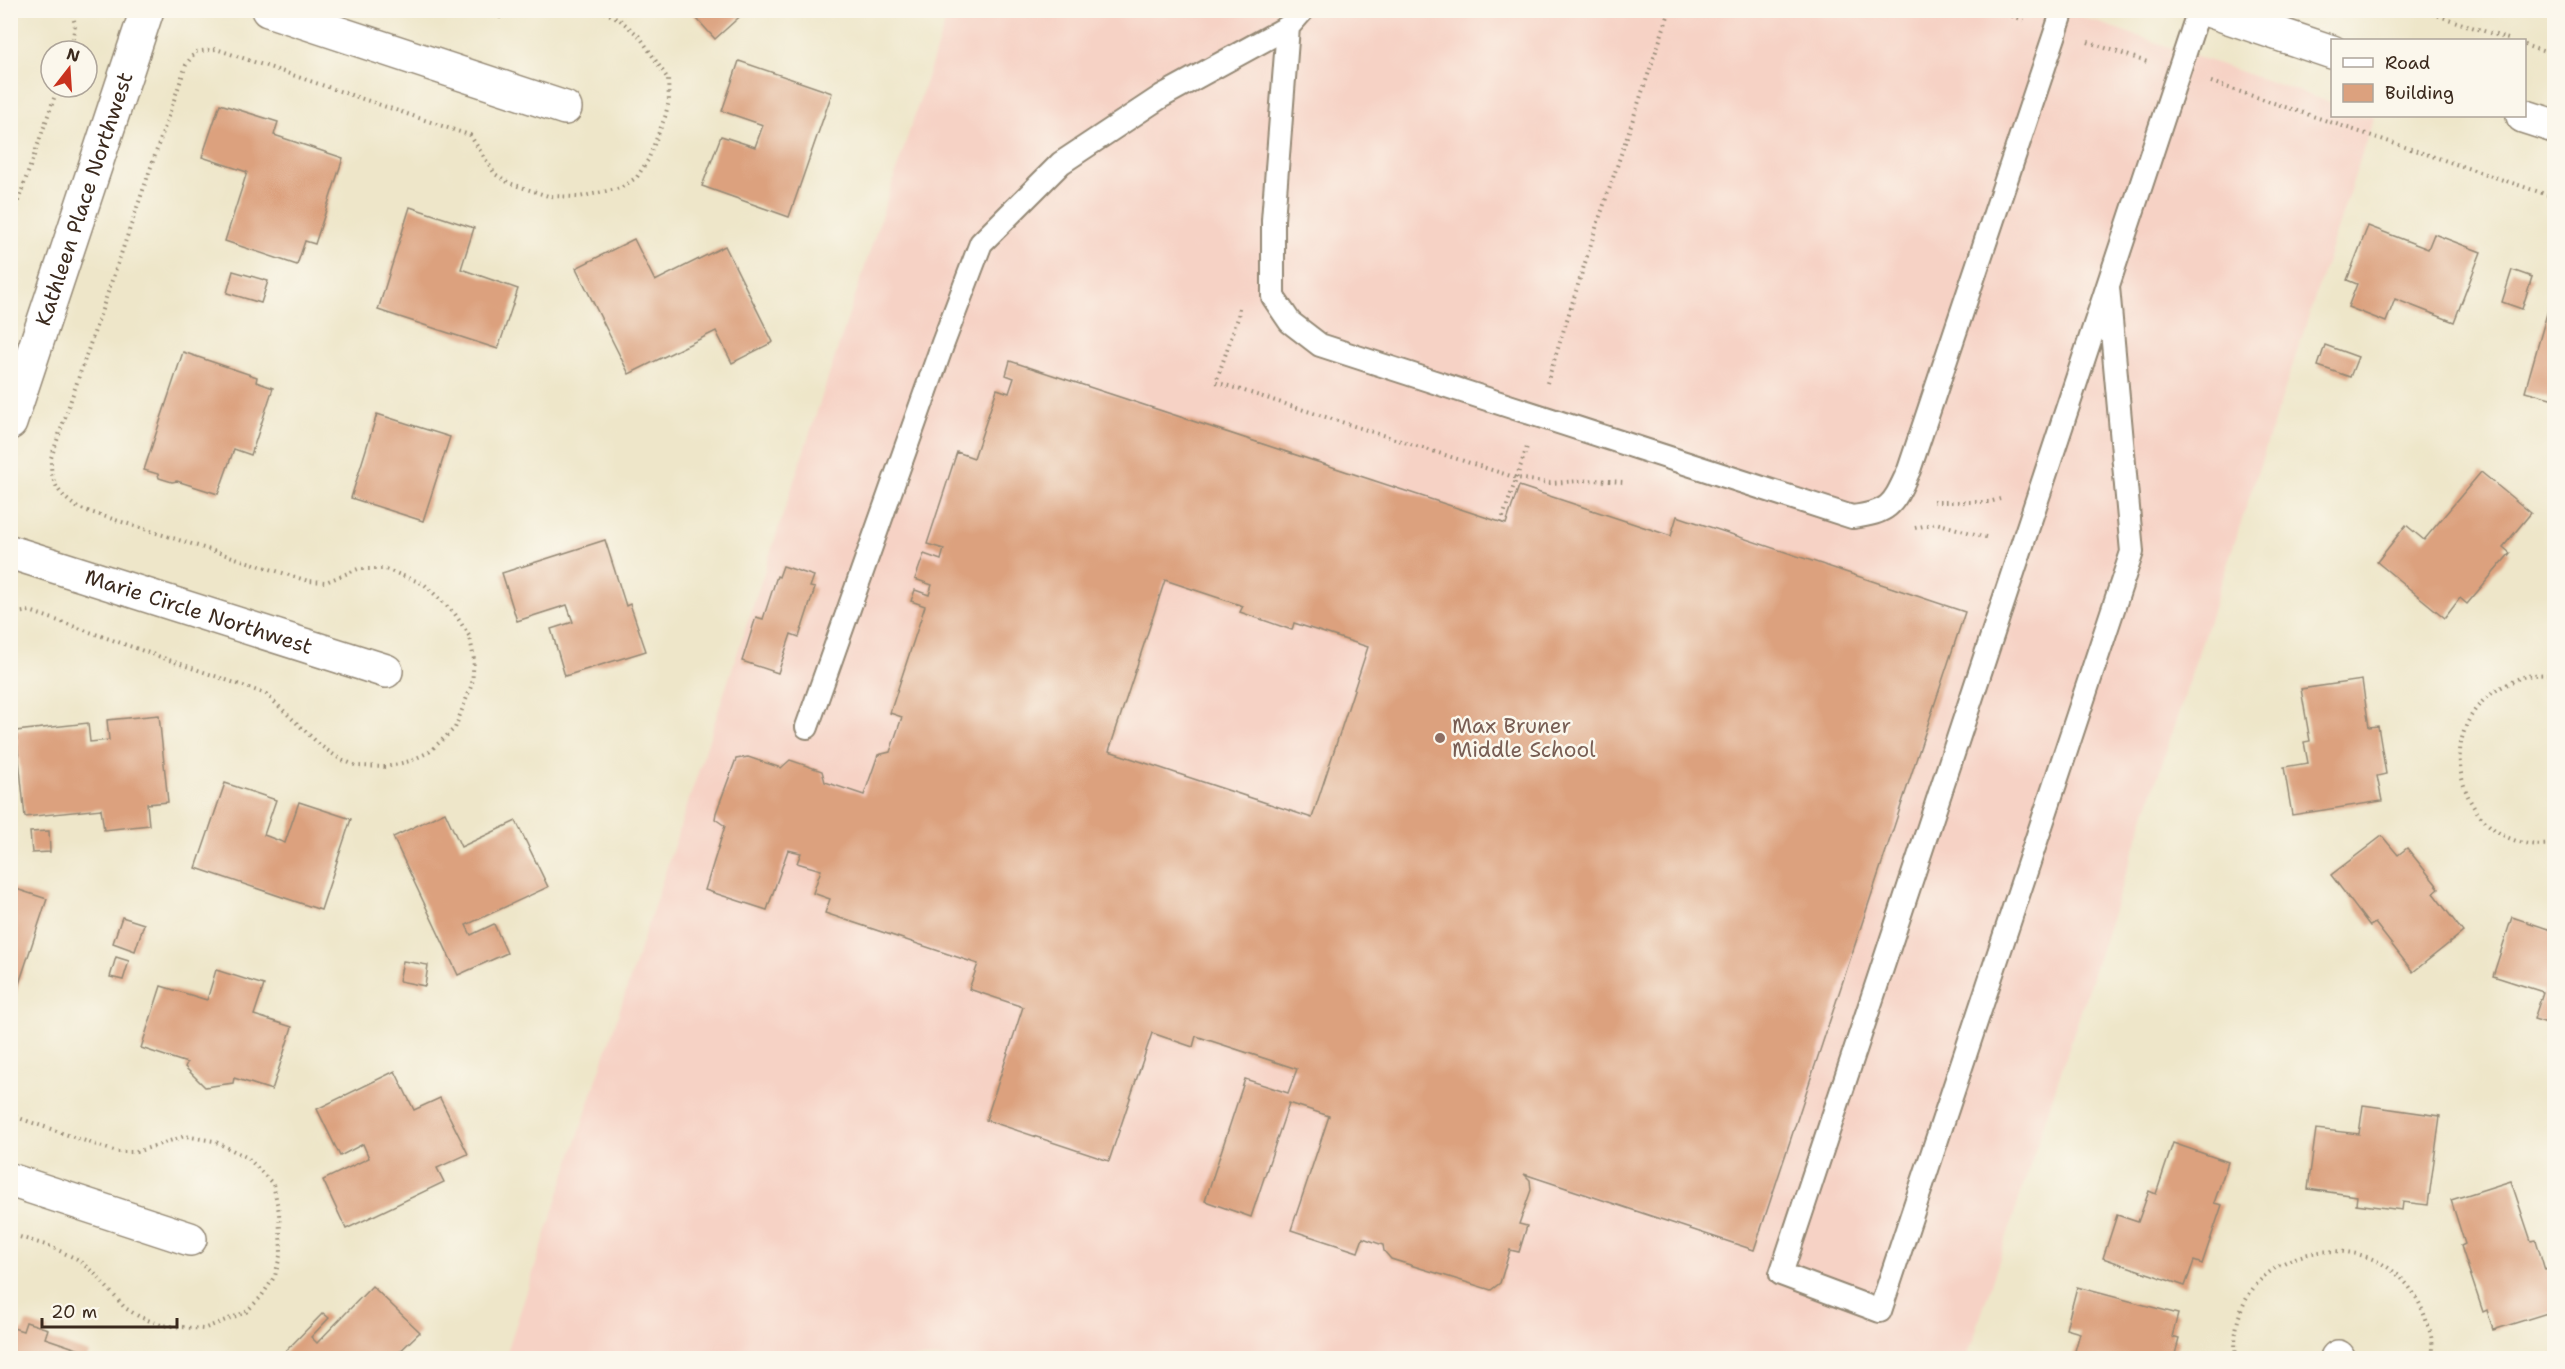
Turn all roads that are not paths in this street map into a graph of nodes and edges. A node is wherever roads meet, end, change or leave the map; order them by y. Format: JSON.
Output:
{"nodes":[{"id":1,"x":147,"y":10,"type":"edge"},
{"id":2,"x":268,"y":10,"type":"edge"},
{"id":3,"x":2199,"y":10,"type":"edge"},
{"id":4,"x":2208,"y":10,"type":"edge"},
{"id":5,"x":1295,"y":19,"type":"edge"},
{"id":6,"x":2059,"y":21,"type":"edge"},
{"id":7,"x":2331,"y":52,"type":"edge"},
{"id":8,"x":565,"y":108,"type":"dead end"},
{"id":9,"x":2526,"y":117,"type":"edge"},
{"id":10,"x":2554,"y":126,"type":"edge"},
{"id":11,"x":2108,"y":287,"type":"junction"},
{"id":12,"x":10,"y":423,"type":"edge"},
{"id":13,"x":10,"y":552,"type":"edge"},
{"id":14,"x":386,"y":671,"type":"dead end"},
{"id":15,"x":807,"y":727,"type":"dead end"},
{"id":16,"x":10,"y":1180,"type":"edge"},
{"id":17,"x":190,"y":1239,"type":"dead end"}],
"edges":[{"from":1,"to":12,"type":"street","name":"Kathleen Place Northwest"},
{"from":2,"to":8,"type":"street"},
{"from":3,"to":11,"type":"lane"},
{"from":4,"to":7,"type":"street"},
{"from":5,"to":6,"type":"lane"},
{"from":5,"to":15,"type":"lane"},
{"from":9,"to":10,"type":"street"},
{"from":11,"to":11,"type":"lane"},
{"from":13,"to":14,"type":"street","name":"Marie Circle Northwest"},
{"from":16,"to":17,"type":"street"}]}
